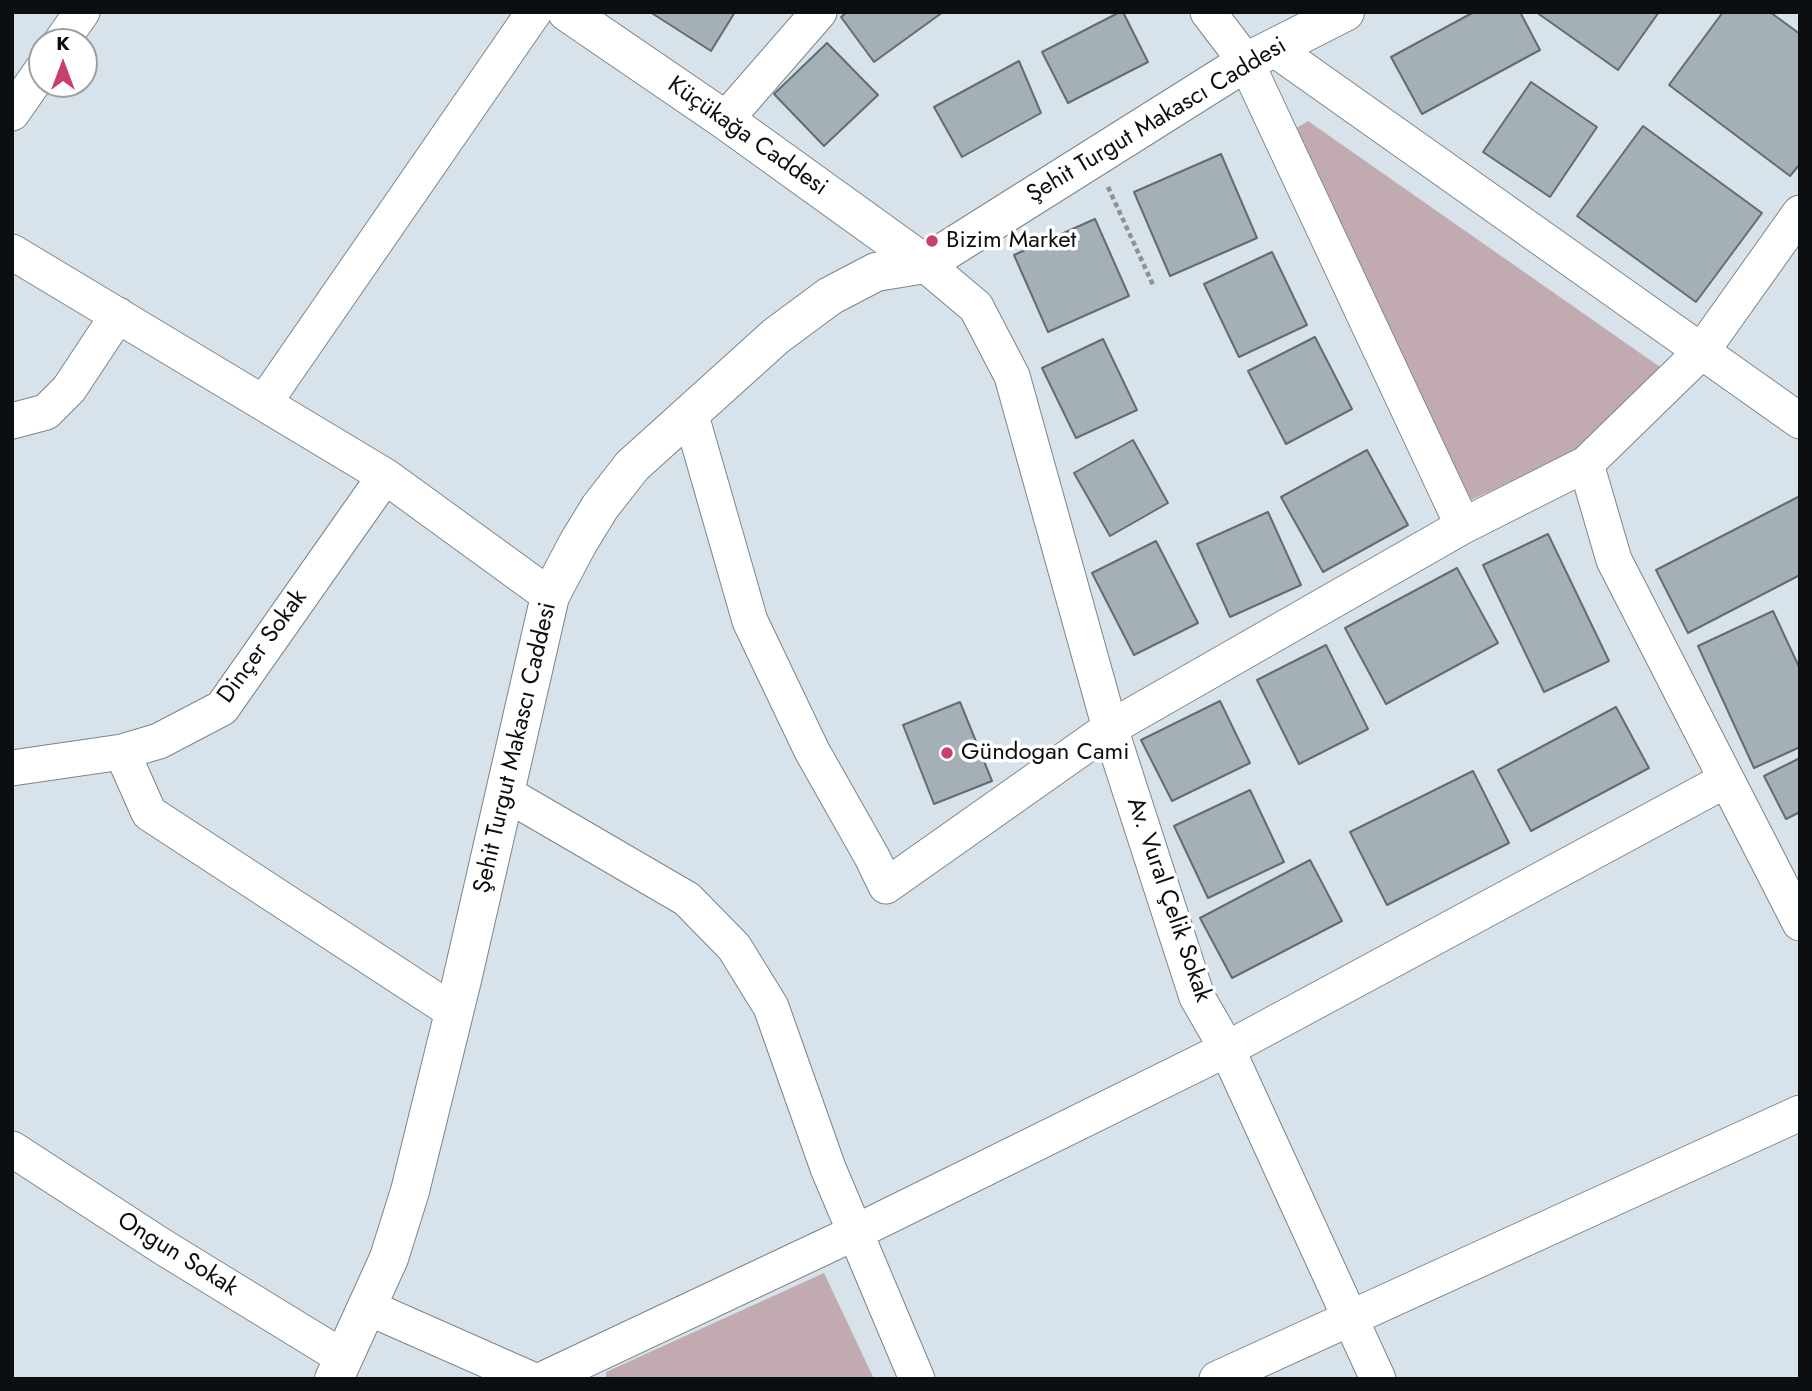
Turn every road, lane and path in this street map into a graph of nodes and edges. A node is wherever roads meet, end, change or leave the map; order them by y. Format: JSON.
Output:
{"nodes":[{"id":1,"x":82,"y":12,"type":"edge"},
{"id":2,"x":534,"y":12,"type":"edge"},
{"id":3,"x":567,"y":12,"type":"edge"},
{"id":4,"x":820,"y":12,"type":"edge"},
{"id":5,"x":1208,"y":12,"type":"edge"},
{"id":6,"x":1346,"y":12,"type":"edge"},
{"id":7,"x":71,"y":28,"type":"edge"},
{"id":8,"x":1260,"y":55,"type":"junction"},
{"id":9,"x":28,"y":90,"type":"edge"},
{"id":10,"x":12,"y":113,"type":"edge"},
{"id":11,"x":724,"y":120,"type":"junction"},
{"id":12,"x":1094,"y":158,"type":"junction"},
{"id":13,"x":1800,"y":213,"type":"edge"},
{"id":14,"x":12,"y":252,"type":"edge"},
{"id":15,"x":925,"y":264,"type":"junction"},
{"id":16,"x":1154,"y":287,"type":"dead end"},
{"id":17,"x":118,"y":315,"type":"junction"},
{"id":18,"x":1701,"y":352,"type":"junction"},
{"id":19,"x":264,"y":403,"type":"junction"},
{"id":20,"x":690,"y":412,"type":"junction"},
{"id":21,"x":12,"y":421,"type":"edge"},
{"id":22,"x":1800,"y":421,"type":"edge"},
{"id":23,"x":1586,"y":464,"type":"junction"},
{"id":24,"x":385,"y":476,"type":"junction"},
{"id":25,"x":1463,"y":526,"type":"junction"},
{"id":26,"x":550,"y":596,"type":"junction"},
{"id":27,"x":1110,"y":728,"type":"junction"},
{"id":28,"x":122,"y":752,"type":"junction"},
{"id":29,"x":12,"y":768,"type":"edge"},
{"id":30,"x":1726,"y":780,"type":"junction"},
{"id":31,"x":505,"y":793,"type":"junction"},
{"id":32,"x":1800,"y":923,"type":"edge"},
{"id":33,"x":454,"y":1012,"type":"junction"},
{"id":34,"x":1227,"y":1049,"type":"junction"},
{"id":35,"x":1800,"y":1113,"type":"edge"},
{"id":36,"x":12,"y":1149,"type":"edge"},
{"id":37,"x":854,"y":1233,"type":"junction"},
{"id":38,"x":367,"y":1307,"type":"junction"},
{"id":39,"x":1349,"y":1318,"type":"junction"},
{"id":40,"x":339,"y":1368,"type":"edge"},
{"id":41,"x":530,"y":1379,"type":"edge"},
{"id":42,"x":544,"y":1379,"type":"edge"},
{"id":43,"x":917,"y":1379,"type":"edge"},
{"id":44,"x":1217,"y":1379,"type":"edge"},
{"id":45,"x":1378,"y":1379,"type":"edge"}],
"edges":[{"from":1,"to":7,"type":"street"},
{"from":2,"to":19,"type":"street"},
{"from":3,"to":11,"type":"street","name":"Küçükağa Caddesi"},
{"from":4,"to":11,"type":"street"},
{"from":5,"to":8,"type":"street"},
{"from":6,"to":8,"type":"street","name":"Şehit Turgut Makascı Caddesi"},
{"from":8,"to":12,"type":"street","name":"Şehit Turgut Makascı Caddesi"},
{"from":8,"to":18,"type":"street"},
{"from":8,"to":25,"type":"street"},
{"from":9,"to":10,"type":"street"},
{"from":11,"to":15,"type":"street","name":"Küçükağa Caddesi"},
{"from":12,"to":15,"type":"street","name":"Şehit Turgut Makascı Caddesi"},
{"from":12,"to":16,"type":"path"},
{"from":13,"to":18,"type":"street"},
{"from":14,"to":17,"type":"street"},
{"from":15,"to":20,"type":"street","name":"Şehit Turgut Makascı Caddesi"},
{"from":15,"to":27,"type":"street","name":"Av. Vural Çelik Sokak"},
{"from":17,"to":19,"type":"street"},
{"from":17,"to":21,"type":"street"},
{"from":18,"to":22,"type":"street"},
{"from":18,"to":23,"type":"street"},
{"from":19,"to":24,"type":"street"},
{"from":20,"to":26,"type":"street","name":"Şehit Turgut Makascı Caddesi"},
{"from":20,"to":27,"type":"street"},
{"from":23,"to":25,"type":"street"},
{"from":23,"to":30,"type":"street"},
{"from":24,"to":26,"type":"street"},
{"from":24,"to":28,"type":"street","name":"Dinçer Sokak"},
{"from":25,"to":27,"type":"street"},
{"from":26,"to":31,"type":"street","name":"Şehit Turgut Makascı Caddesi"},
{"from":27,"to":34,"type":"street","name":"Av. Vural Çelik Sokak"},
{"from":28,"to":29,"type":"street","name":"Dinçer Sokak"},
{"from":28,"to":33,"type":"street"},
{"from":30,"to":32,"type":"street"},
{"from":30,"to":34,"type":"street"},
{"from":31,"to":33,"type":"street","name":"Şehit Turgut Makascı Caddesi"},
{"from":31,"to":37,"type":"street"},
{"from":33,"to":38,"type":"street","name":"Şehit Turgut Makascı Caddesi"},
{"from":34,"to":37,"type":"street"},
{"from":34,"to":39,"type":"street","name":"Av. Vural Çelik Sokak"},
{"from":35,"to":39,"type":"street"},
{"from":36,"to":40,"type":"street","name":"Ongun Sokak"},
{"from":37,"to":42,"type":"street"},
{"from":37,"to":43,"type":"street"},
{"from":38,"to":40,"type":"street","name":"Şehit Turgut Makascı Caddesi"},
{"from":38,"to":41,"type":"street"},
{"from":39,"to":44,"type":"street"},
{"from":39,"to":45,"type":"street","name":"Av. Vural Çelik Sokak"}]}
